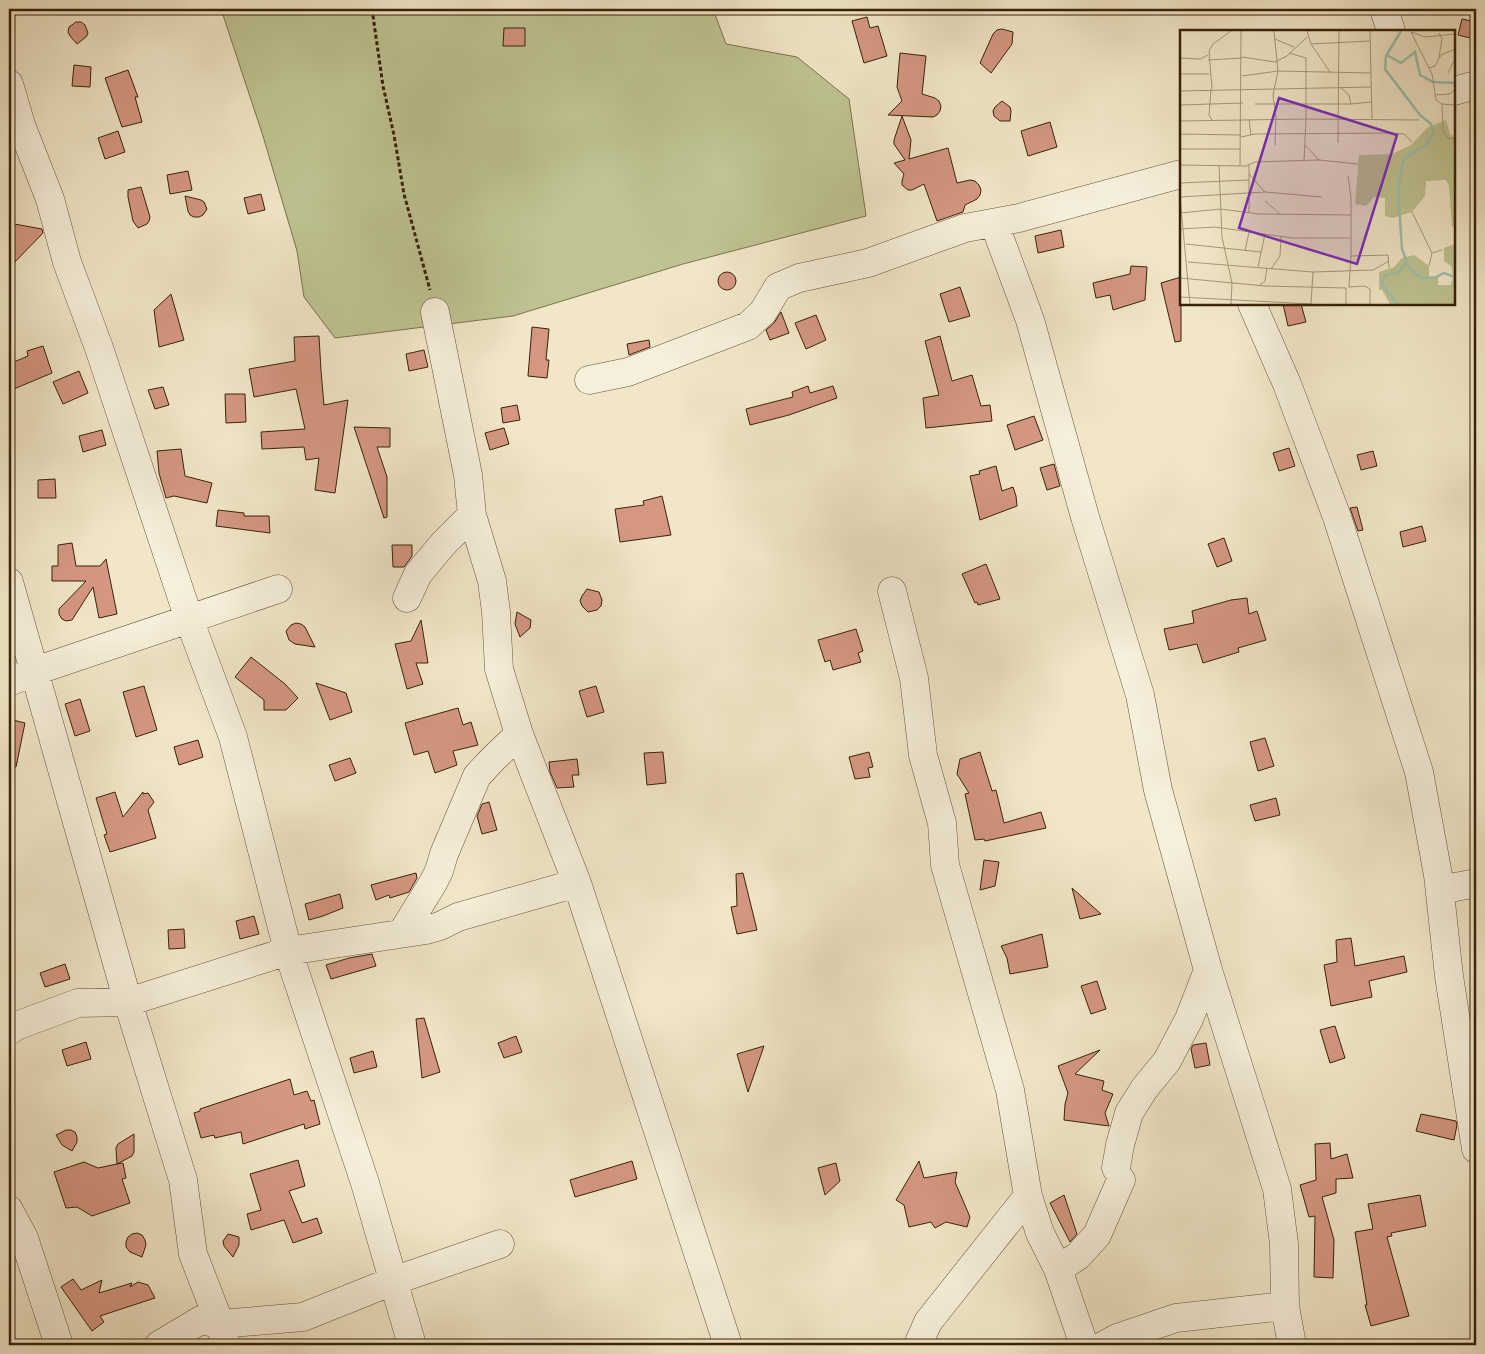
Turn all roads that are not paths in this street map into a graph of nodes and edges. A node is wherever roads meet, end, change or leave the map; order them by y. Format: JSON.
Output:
{"nodes":[{"id":1,"x":1384,"y":9,"type":"edge"},
{"id":2,"x":1391,"y":30,"type":"edge"},
{"id":3,"x":9,"y":84,"type":"edge"},
{"id":4,"x":1476,"y":85,"type":"edge"},
{"id":5,"x":1455,"y":91,"type":"edge"},
{"id":6,"x":1180,"y":174,"type":"edge"},
{"id":7,"x":994,"y":223,"type":"junction"},
{"id":8,"x":1252,"y":305,"type":"edge"},
{"id":9,"x":435,"y":312,"type":"road end"},
{"id":10,"x":589,"y":380,"type":"dead end"},
{"id":11,"x":472,"y":515,"type":"junction"},
{"id":12,"x":9,"y":582,"type":"edge"},
{"id":13,"x":278,"y":589,"type":"dead end"},
{"id":14,"x":892,"y":591,"type":"dead end"},
{"id":15,"x":407,"y":598,"type":"dead end"},
{"id":16,"x":189,"y":619,"type":"junction"},
{"id":17,"x":35,"y":672,"type":"junction"},
{"id":18,"x":9,"y":682,"type":"edge"},
{"id":19,"x":519,"y":734,"type":"junction"},
{"id":20,"x":1476,"y":883,"type":"edge"},
{"id":21,"x":577,"y":884,"type":"junction"},
{"id":22,"x":1440,"y":890,"type":"junction"},
{"id":23,"x":402,"y":933,"type":"junction"},
{"id":24,"x":288,"y":951,"type":"junction"},
{"id":25,"x":1208,"y":970,"type":"junction"},
{"id":26,"x":128,"y":1002,"type":"junction"},
{"id":27,"x":9,"y":1031,"type":"edge"},
{"id":28,"x":1470,"y":1066,"type":"edge"},
{"id":29,"x":1476,"y":1149,"type":"edge"},
{"id":30,"x":1028,"y":1196,"type":"junction"},
{"id":31,"x":9,"y":1210,"type":"edge"},
{"id":32,"x":500,"y":1244,"type":"dead end"},
{"id":33,"x":1058,"y":1269,"type":"junction"},
{"id":34,"x":393,"y":1281,"type":"junction"},
{"id":35,"x":1284,"y":1306,"type":"junction"},
{"id":36,"x":223,"y":1334,"type":"edge"},
{"id":37,"x":59,"y":1345,"type":"edge"},
{"id":38,"x":159,"y":1345,"type":"edge"},
{"id":39,"x":412,"y":1345,"type":"edge"},
{"id":40,"x":728,"y":1345,"type":"edge"},
{"id":41,"x":918,"y":1345,"type":"edge"},
{"id":42,"x":1084,"y":1345,"type":"edge"},
{"id":43,"x":1104,"y":1345,"type":"edge"},
{"id":44,"x":1292,"y":1345,"type":"edge"}],
"edges":[{"from":1,"to":2,"type":"street"},
{"from":3,"to":16,"type":"street"},
{"from":4,"to":5,"type":"street"},
{"from":6,"to":7,"type":"street"},
{"from":7,"to":10,"type":"street"},
{"from":7,"to":25,"type":"street"},
{"from":8,"to":22,"type":"street"},
{"from":9,"to":11,"type":"street"},
{"from":11,"to":15,"type":"street"},
{"from":11,"to":19,"type":"street"},
{"from":12,"to":17,"type":"street"},
{"from":13,"to":16,"type":"street"},
{"from":14,"to":30,"type":"street"},
{"from":16,"to":17,"type":"street"},
{"from":16,"to":24,"type":"street"},
{"from":17,"to":18,"type":"street"},
{"from":17,"to":26,"type":"street"},
{"from":19,"to":21,"type":"street"},
{"from":19,"to":23,"type":"street"},
{"from":20,"to":22,"type":"street"},
{"from":21,"to":23,"type":"street"},
{"from":21,"to":40,"type":"street"},
{"from":22,"to":28,"type":"street"},
{"from":23,"to":24,"type":"street"},
{"from":24,"to":26,"type":"street"},
{"from":24,"to":34,"type":"street"},
{"from":25,"to":33,"type":"street"},
{"from":25,"to":35,"type":"street"},
{"from":26,"to":27,"type":"street"},
{"from":26,"to":36,"type":"street"},
{"from":28,"to":29,"type":"street"},
{"from":30,"to":33,"type":"street"},
{"from":30,"to":41,"type":"street"},
{"from":31,"to":37,"type":"street"},
{"from":32,"to":34,"type":"street"},
{"from":33,"to":42,"type":"street"},
{"from":34,"to":36,"type":"street"},
{"from":34,"to":39,"type":"street"},
{"from":35,"to":43,"type":"street"},
{"from":35,"to":44,"type":"street"},
{"from":36,"to":38,"type":"street"}]}
